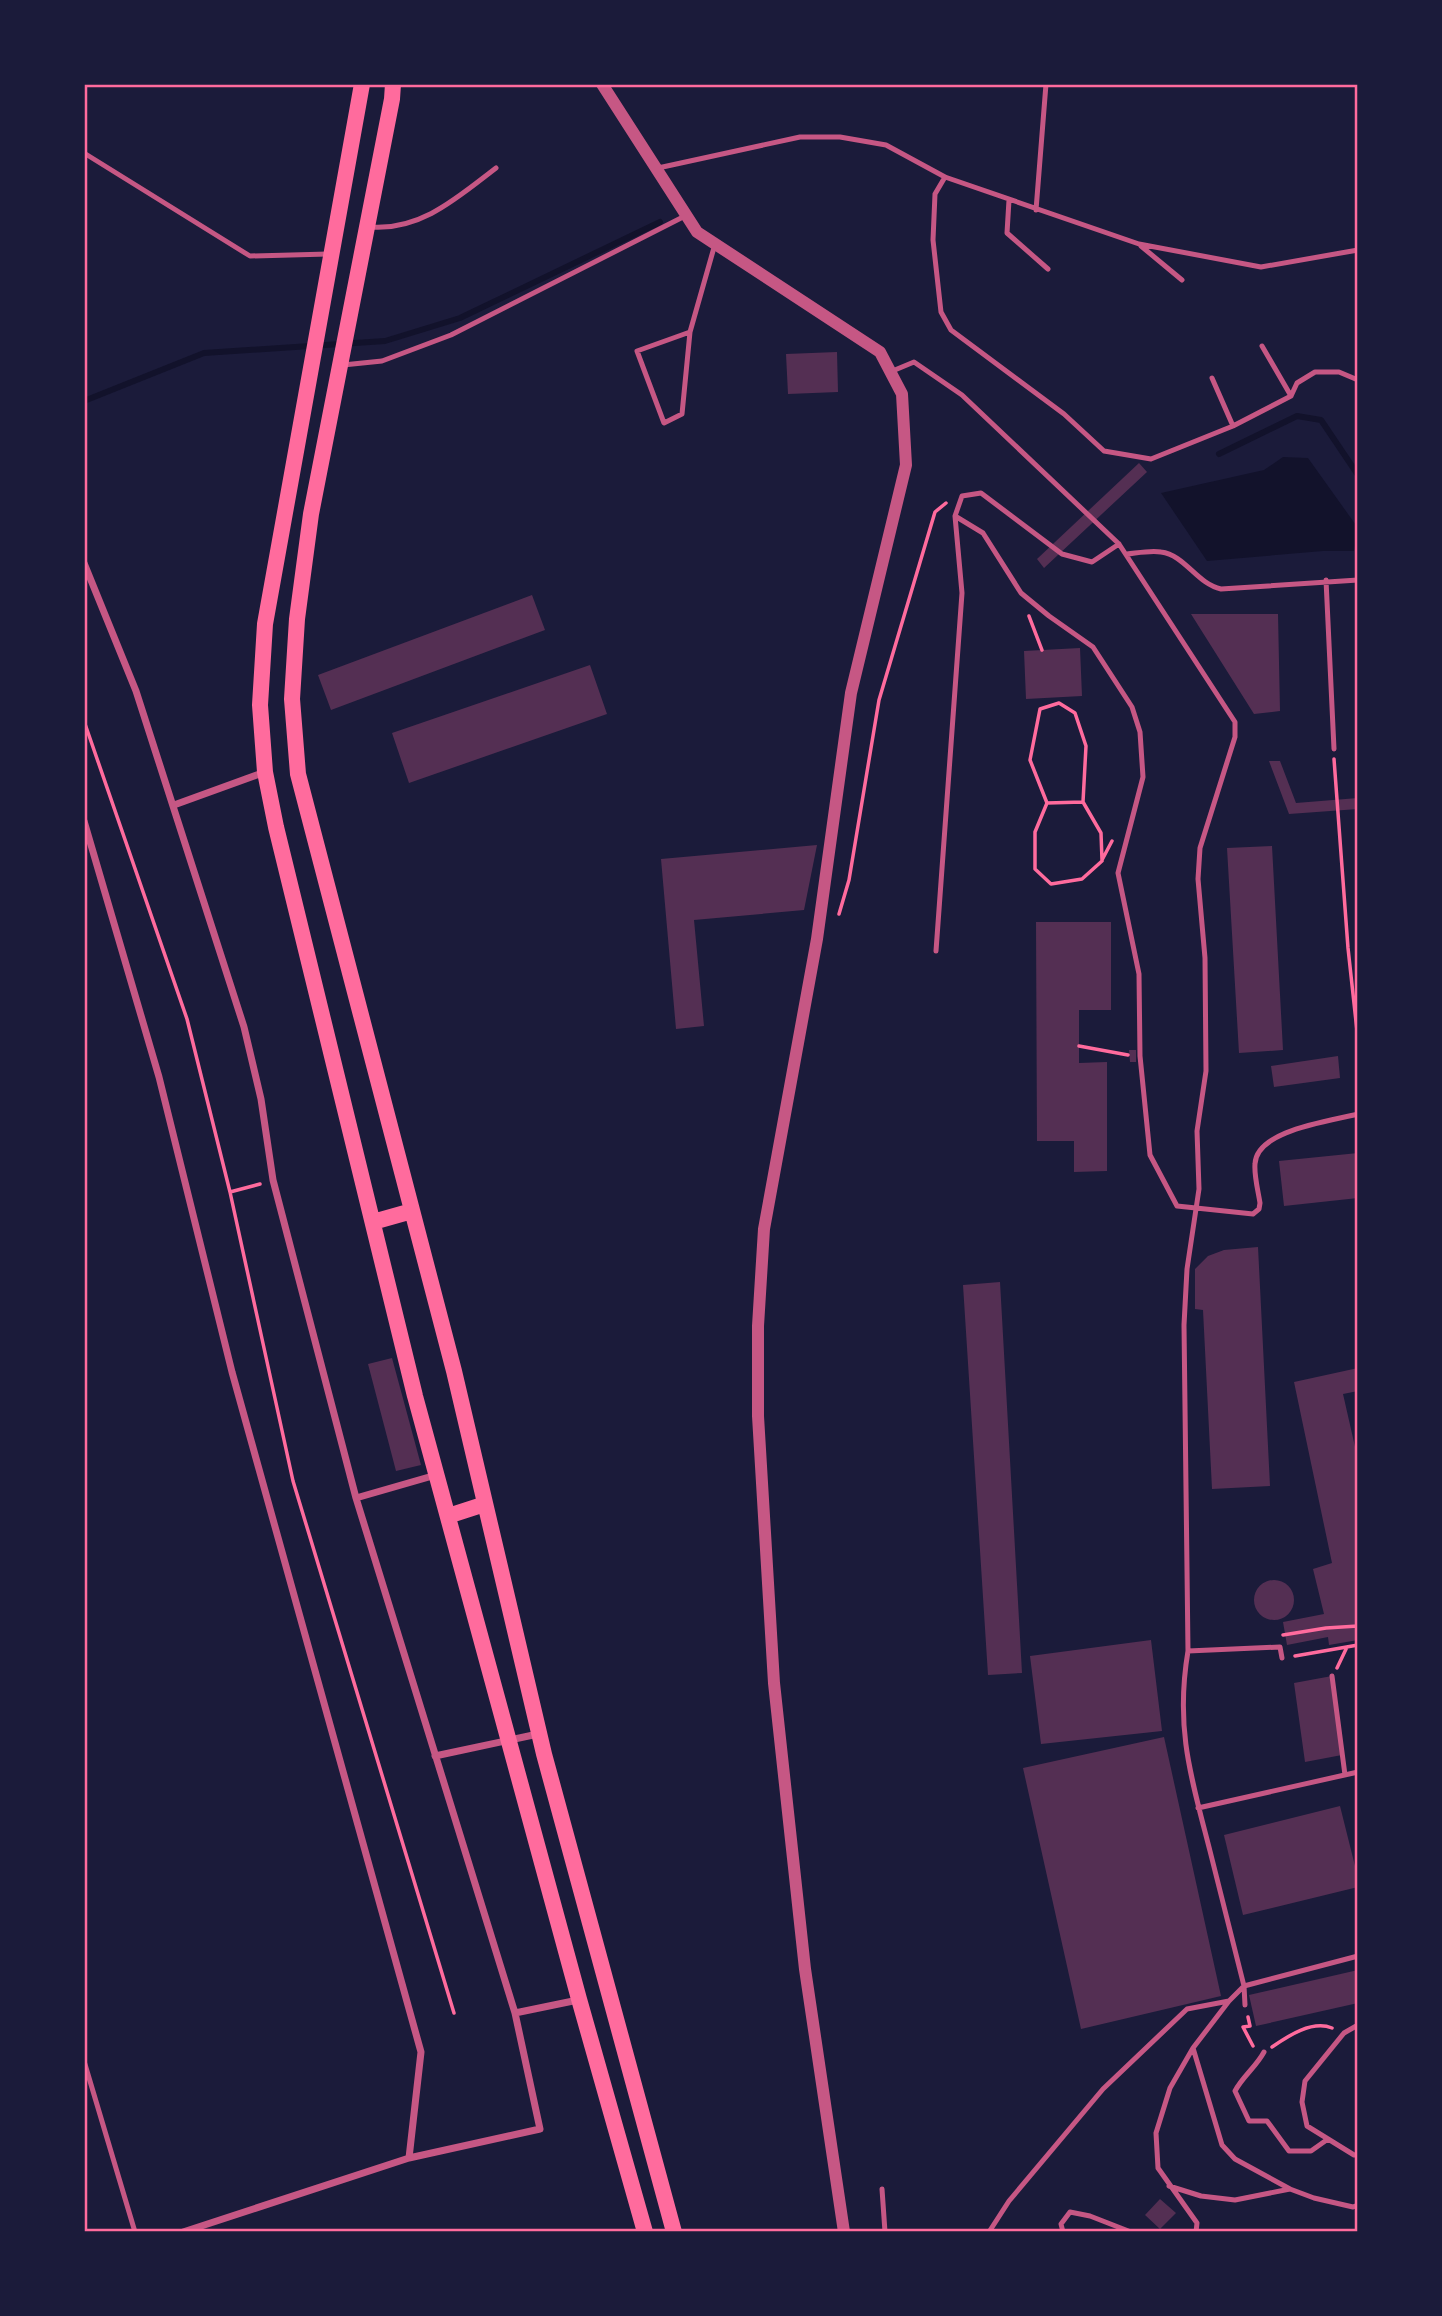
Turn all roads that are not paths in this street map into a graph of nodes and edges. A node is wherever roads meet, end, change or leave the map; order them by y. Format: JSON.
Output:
{"nodes":[{"id":1,"x":362,"y":84,"type":"edge"},
{"id":2,"x":393,"y":84,"type":"edge"},
{"id":3,"x":602,"y":84,"type":"edge"},
{"id":4,"x":1046,"y":84,"type":"edge"},
{"id":5,"x":84,"y":153,"type":"edge"},
{"id":6,"x":496,"y":168,"type":"dead end"},
{"id":7,"x":655,"y":168,"type":"junction"},
{"id":8,"x":945,"y":177,"type":"junction"},
{"id":9,"x":1009,"y":200,"type":"junction"},
{"id":10,"x":1037,"y":209,"type":"junction"},
{"id":11,"x":686,"y":216,"type":"junction"},
{"id":12,"x":367,"y":227,"type":"junction"},
{"id":13,"x":715,"y":244,"type":"junction"},
{"id":14,"x":1139,"y":244,"type":"junction"},
{"id":15,"x":1358,"y":250,"type":"edge"},
{"id":16,"x":331,"y":254,"type":"junction"},
{"id":17,"x":1048,"y":269,"type":"dead end"},
{"id":18,"x":1182,"y":280,"type":"dead end"},
{"id":19,"x":690,"y":332,"type":"junction"},
{"id":20,"x":1262,"y":346,"type":"dead end"},
{"id":21,"x":340,"y":365,"type":"junction"},
{"id":22,"x":890,"y":372,"type":"junction"},
{"id":23,"x":1212,"y":378,"type":"dead end"},
{"id":24,"x":1358,"y":380,"type":"edge"},
{"id":25,"x":1290,"y":396,"type":"junction"},
{"id":26,"x":1233,"y":426,"type":"junction"},
{"id":27,"x":955,"y":516,"type":"junction"},
{"id":28,"x":1119,"y":544,"type":"junction"},
{"id":29,"x":1127,"y":554,"type":"junction"},
{"id":30,"x":84,"y":563,"type":"edge"},
{"id":31,"x":1326,"y":580,"type":"junction"},
{"id":32,"x":1358,"y":580,"type":"edge"},
{"id":33,"x":1334,"y":749,"type":"road end"},
{"id":34,"x":265,"y":772,"type":"junction"},
{"id":35,"x":174,"y":805,"type":"junction"},
{"id":36,"x":84,"y":821,"type":"edge"},
{"id":37,"x":936,"y":951,"type":"dead end"},
{"id":38,"x":1358,"y":1114,"type":"edge"},
{"id":39,"x":1196,"y":1207,"type":"junction"},
{"id":40,"x":412,"y":1211,"type":"junction"},
{"id":41,"x":373,"y":1222,"type":"junction"},
{"id":42,"x":437,"y":1475,"type":"junction"},
{"id":43,"x":356,"y":1498,"type":"junction"},
{"id":44,"x":485,"y":1504,"type":"junction"},
{"id":45,"x":449,"y":1516,"type":"junction"},
{"id":46,"x":1188,"y":1651,"type":"junction"},
{"id":47,"x":1282,"y":1658,"type":"road end"},
{"id":48,"x":1332,"y":1676,"type":"road end"},
{"id":49,"x":539,"y":1734,"type":"junction"},
{"id":50,"x":510,"y":1740,"type":"junction"},
{"id":51,"x":435,"y":1756,"type":"junction"},
{"id":52,"x":1358,"y":1772,"type":"edge"},
{"id":53,"x":1345,"y":1775,"type":"junction"},
{"id":54,"x":1198,"y":1808,"type":"junction"},
{"id":55,"x":1358,"y":1956,"type":"edge"},
{"id":56,"x":1244,"y":1986,"type":"junction"},
{"id":57,"x":579,"y":1999,"type":"junction"},
{"id":58,"x":1229,"y":2001,"type":"junction"},
{"id":59,"x":1245,"y":2005,"type":"dead end"},
{"id":60,"x":515,"y":2013,"type":"junction"},
{"id":61,"x":1358,"y":2025,"type":"edge"},
{"id":62,"x":1193,"y":2048,"type":"junction"},
{"id":63,"x":1264,"y":2052,"type":"road end"},
{"id":64,"x":84,"y":2061,"type":"edge"},
{"id":65,"x":1328,"y":2139,"type":"junction"},
{"id":66,"x":1358,"y":2155,"type":"edge"},
{"id":67,"x":409,"y":2158,"type":"junction"},
{"id":68,"x":1169,"y":2186,"type":"junction"},
{"id":69,"x":882,"y":2189,"type":"dead end"},
{"id":70,"x":1290,"y":2189,"type":"junction"},
{"id":71,"x":1358,"y":2205,"type":"edge"},
{"id":72,"x":135,"y":2232,"type":"edge"},
{"id":73,"x":183,"y":2232,"type":"edge"},
{"id":74,"x":645,"y":2232,"type":"edge"},
{"id":75,"x":674,"y":2232,"type":"edge"},
{"id":76,"x":844,"y":2232,"type":"edge"},
{"id":77,"x":885,"y":2232,"type":"edge"},
{"id":78,"x":989,"y":2232,"type":"edge"},
{"id":79,"x":1063,"y":2232,"type":"edge"},
{"id":80,"x":1131,"y":2232,"type":"edge"},
{"id":81,"x":1196,"y":2232,"type":"edge"}],
"edges":[{"from":1,"to":16,"type":"main road"},
{"from":2,"to":12,"type":"main road"},
{"from":3,"to":7,"type":"street"},
{"from":4,"to":10,"type":"lane"},
{"from":5,"to":16,"type":"lane"},
{"from":6,"to":12,"type":"lane"},
{"from":7,"to":8,"type":"lane"},
{"from":7,"to":11,"type":"street"},
{"from":8,"to":9,"type":"lane"},
{"from":8,"to":26,"type":"lane"},
{"from":9,"to":10,"type":"lane"},
{"from":9,"to":17,"type":"lane"},
{"from":10,"to":14,"type":"lane"},
{"from":11,"to":13,"type":"street"},
{"from":11,"to":21,"type":"lane"},
{"from":12,"to":21,"type":"main road"},
{"from":13,"to":19,"type":"lane"},
{"from":13,"to":22,"type":"street"},
{"from":14,"to":15,"type":"lane"},
{"from":14,"to":18,"type":"lane"},
{"from":16,"to":34,"type":"main road"},
{"from":19,"to":19,"type":"lane"},
{"from":20,"to":25,"type":"lane"},
{"from":21,"to":40,"type":"main road"},
{"from":22,"to":28,"type":"lane"},
{"from":22,"to":76,"type":"street"},
{"from":23,"to":26,"type":"lane"},
{"from":24,"to":25,"type":"lane"},
{"from":25,"to":26,"type":"lane"},
{"from":27,"to":28,"type":"lane"},
{"from":27,"to":37,"type":"lane"},
{"from":27,"to":39,"type":"lane"},
{"from":28,"to":29,"type":"lane"},
{"from":29,"to":31,"type":"lane"},
{"from":29,"to":39,"type":"lane"},
{"from":30,"to":35,"type":"street"},
{"from":31,"to":32,"type":"lane"},
{"from":31,"to":33,"type":"lane"},
{"from":34,"to":35,"type":"street"},
{"from":34,"to":41,"type":"main road"},
{"from":35,"to":43,"type":"street"},
{"from":36,"to":67,"type":"street"},
{"from":38,"to":39,"type":"lane"},
{"from":39,"to":46,"type":"lane"},
{"from":40,"to":41,"type":"main road"},
{"from":40,"to":44,"type":"main road"},
{"from":41,"to":42,"type":"main road"},
{"from":42,"to":43,"type":"street"},
{"from":42,"to":45,"type":"main road"},
{"from":43,"to":51,"type":"street"},
{"from":44,"to":45,"type":"main road"},
{"from":44,"to":49,"type":"main road"},
{"from":45,"to":50,"type":"main road"},
{"from":46,"to":47,"type":"lane"},
{"from":46,"to":54,"type":"lane"},
{"from":48,"to":53,"type":"lane"},
{"from":49,"to":50,"type":"street"},
{"from":49,"to":75,"type":"main road"},
{"from":50,"to":51,"type":"street"},
{"from":50,"to":57,"type":"main road"},
{"from":51,"to":60,"type":"street"},
{"from":52,"to":53,"type":"lane"},
{"from":53,"to":54,"type":"lane"},
{"from":54,"to":56,"type":"lane"},
{"from":55,"to":56,"type":"lane"},
{"from":56,"to":58,"type":"lane"},
{"from":56,"to":59,"type":"lane"},
{"from":57,"to":60,"type":"street"},
{"from":57,"to":74,"type":"main road"},
{"from":58,"to":62,"type":"lane"},
{"from":58,"to":78,"type":"lane"},
{"from":60,"to":67,"type":"street"},
{"from":61,"to":65,"type":"lane"},
{"from":62,"to":68,"type":"lane"},
{"from":62,"to":70,"type":"lane"},
{"from":63,"to":65,"type":"lane"},
{"from":64,"to":72,"type":"lane"},
{"from":65,"to":66,"type":"lane"},
{"from":67,"to":73,"type":"street"},
{"from":68,"to":70,"type":"lane"},
{"from":68,"to":81,"type":"lane"},
{"from":69,"to":77,"type":"lane"},
{"from":70,"to":71,"type":"lane"},
{"from":79,"to":80,"type":"lane"}]}
